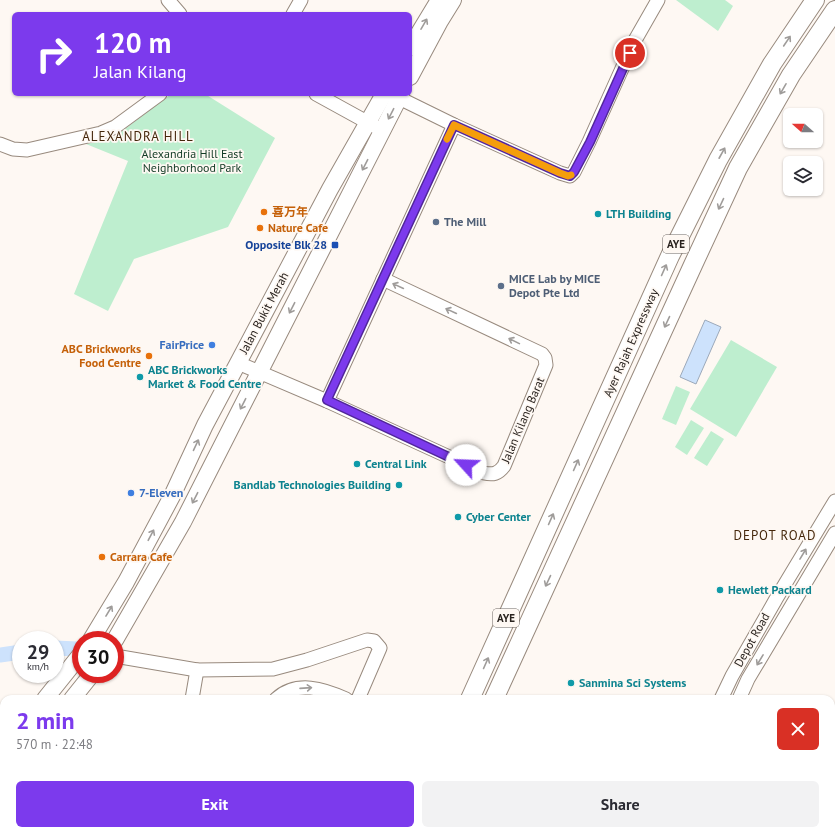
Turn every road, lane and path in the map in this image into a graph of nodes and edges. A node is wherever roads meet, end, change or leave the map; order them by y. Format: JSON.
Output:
{"nodes":[{"id":1,"x":168,"y":0,"type":"edge"},
{"id":2,"x":301,"y":0,"type":"edge"},
{"id":3,"x":439,"y":0,"type":"edge"},
{"id":4,"x":453,"y":0,"type":"edge"},
{"id":5,"x":658,"y":0,"type":"edge"},
{"id":6,"x":815,"y":0,"type":"edge"},
{"id":7,"x":835,"y":10,"type":"edge"},
{"id":8,"x":178,"y":12,"type":"edge"},
{"id":9,"x":294,"y":12,"type":"edge"},
{"id":10,"x":412,"y":45,"type":"edge"},
{"id":11,"x":412,"y":73,"type":"edge"},
{"id":12,"x":157,"y":96,"type":"edge"},
{"id":13,"x":320,"y":96,"type":"edge"},
{"id":14,"x":394,"y":96,"type":"edge"},
{"id":15,"x":395,"y":96,"type":"edge"},
{"id":16,"x":397,"y":96,"type":"edge"},
{"id":17,"x":368,"y":123,"type":"junction"},
{"id":18,"x":454,"y":125,"type":"junction"},
{"id":19,"x":383,"y":130,"type":"junction"},
{"id":20,"x":0,"y":144,"type":"edge"},
{"id":21,"x":310,"y":273,"type":"junction"},
{"id":22,"x":383,"y":279,"type":"junction"},
{"id":23,"x":279,"y":285,"type":"junction"},
{"id":24,"x":238,"y":363,"type":"junction"},
{"id":25,"x":259,"y":373,"type":"junction"},
{"id":26,"x":327,"y":400,"type":"junction"},
{"id":27,"x":835,"y":501,"type":"edge"},
{"id":28,"x":835,"y":533,"type":"edge"},
{"id":29,"x":139,"y":557,"type":"junction"},
{"id":30,"x":158,"y":567,"type":"junction"},
{"id":31,"x":96,"y":631,"type":"edge"},
{"id":32,"x":120,"y":631,"type":"edge"},
{"id":33,"x":124,"y":658,"type":"edge"},
{"id":34,"x":72,"y":665,"type":"edge"},
{"id":35,"x":197,"y":670,"type":"junction"},
{"id":36,"x":85,"y":683,"type":"edge"},
{"id":37,"x":48,"y":695,"type":"edge"},
{"id":38,"x":75,"y":695,"type":"edge"},
{"id":39,"x":193,"y":695,"type":"edge"},
{"id":40,"x":280,"y":695,"type":"edge"},
{"id":41,"x":336,"y":695,"type":"edge"},
{"id":42,"x":360,"y":695,"type":"edge"},
{"id":43,"x":472,"y":695,"type":"edge"},
{"id":44,"x":496,"y":695,"type":"edge"},
{"id":45,"x":724,"y":695,"type":"edge"},
{"id":46,"x":741,"y":695,"type":"edge"}],
"edges":[{"from":1,"to":8,"type":"street"},
{"from":2,"to":9,"type":"street"},
{"from":10,"to":3,"type":"main road","one_way":true},
{"from":4,"to":11,"type":"main road"},
{"from":5,"to":18,"type":"street"},
{"from":43,"to":6,"type":"highway","name":"Ayer Rajah Expressway","number":"AYE","one_way":true},
{"from":7,"to":44,"type":"highway","name":"Ayer Rajah Expressway","number":"AYE","one_way":true},
{"from":12,"to":20,"type":"street"},
{"from":13,"to":17,"type":"street"},
{"from":14,"to":17,"type":"main road","name":"Jalan Bukit Merah"},
{"from":15,"to":19,"type":"main road","name":"Jalan Bukit Merah","one_way":true},
{"from":16,"to":18,"type":"street"},
{"from":17,"to":19,"type":"street"},
{"from":17,"to":23,"type":"main road","name":"Jalan Bukit Merah"},
{"from":18,"to":22,"type":"street"},
{"from":19,"to":21,"type":"main road","name":"Jalan Bukit Merah","one_way":true},
{"from":21,"to":23,"type":"main road"},
{"from":21,"to":25,"type":"main road","name":"Jalan Bukit Merah","one_way":true},
{"from":22,"to":26,"type":"street"},
{"from":26,"to":22,"type":"street","name":"Jalan Kilang Barat","one_way":true},
{"from":23,"to":24,"type":"main road","name":"Jalan Bukit Merah"},
{"from":24,"to":25,"type":"street","name":"Jalan Kilang Barat"},
{"from":29,"to":24,"type":"main road","name":"Jalan Bukit Merah","one_way":true},
{"from":25,"to":26,"type":"street","name":"Jalan Kilang Barat"},
{"from":25,"to":30,"type":"main road","name":"Jalan Bukit Merah","one_way":true},
{"from":45,"to":27,"type":"street","name":"Depot Road","one_way":true},
{"from":28,"to":46,"type":"street","name":"Depot Road","one_way":true},
{"from":29,"to":30,"type":"main road"},
{"from":31,"to":29,"type":"main road","name":"Jalan Bukit Merah","one_way":true},
{"from":30,"to":32,"type":"main road","name":"Jalan Bukit Merah"},
{"from":33,"to":35,"type":"street"},
{"from":34,"to":37,"type":"main road"},
{"from":35,"to":39,"type":"street"},
{"from":35,"to":42,"type":"street"},
{"from":36,"to":38,"type":"main road"},
{"from":40,"to":41,"type":"street","one_way":true}]}
